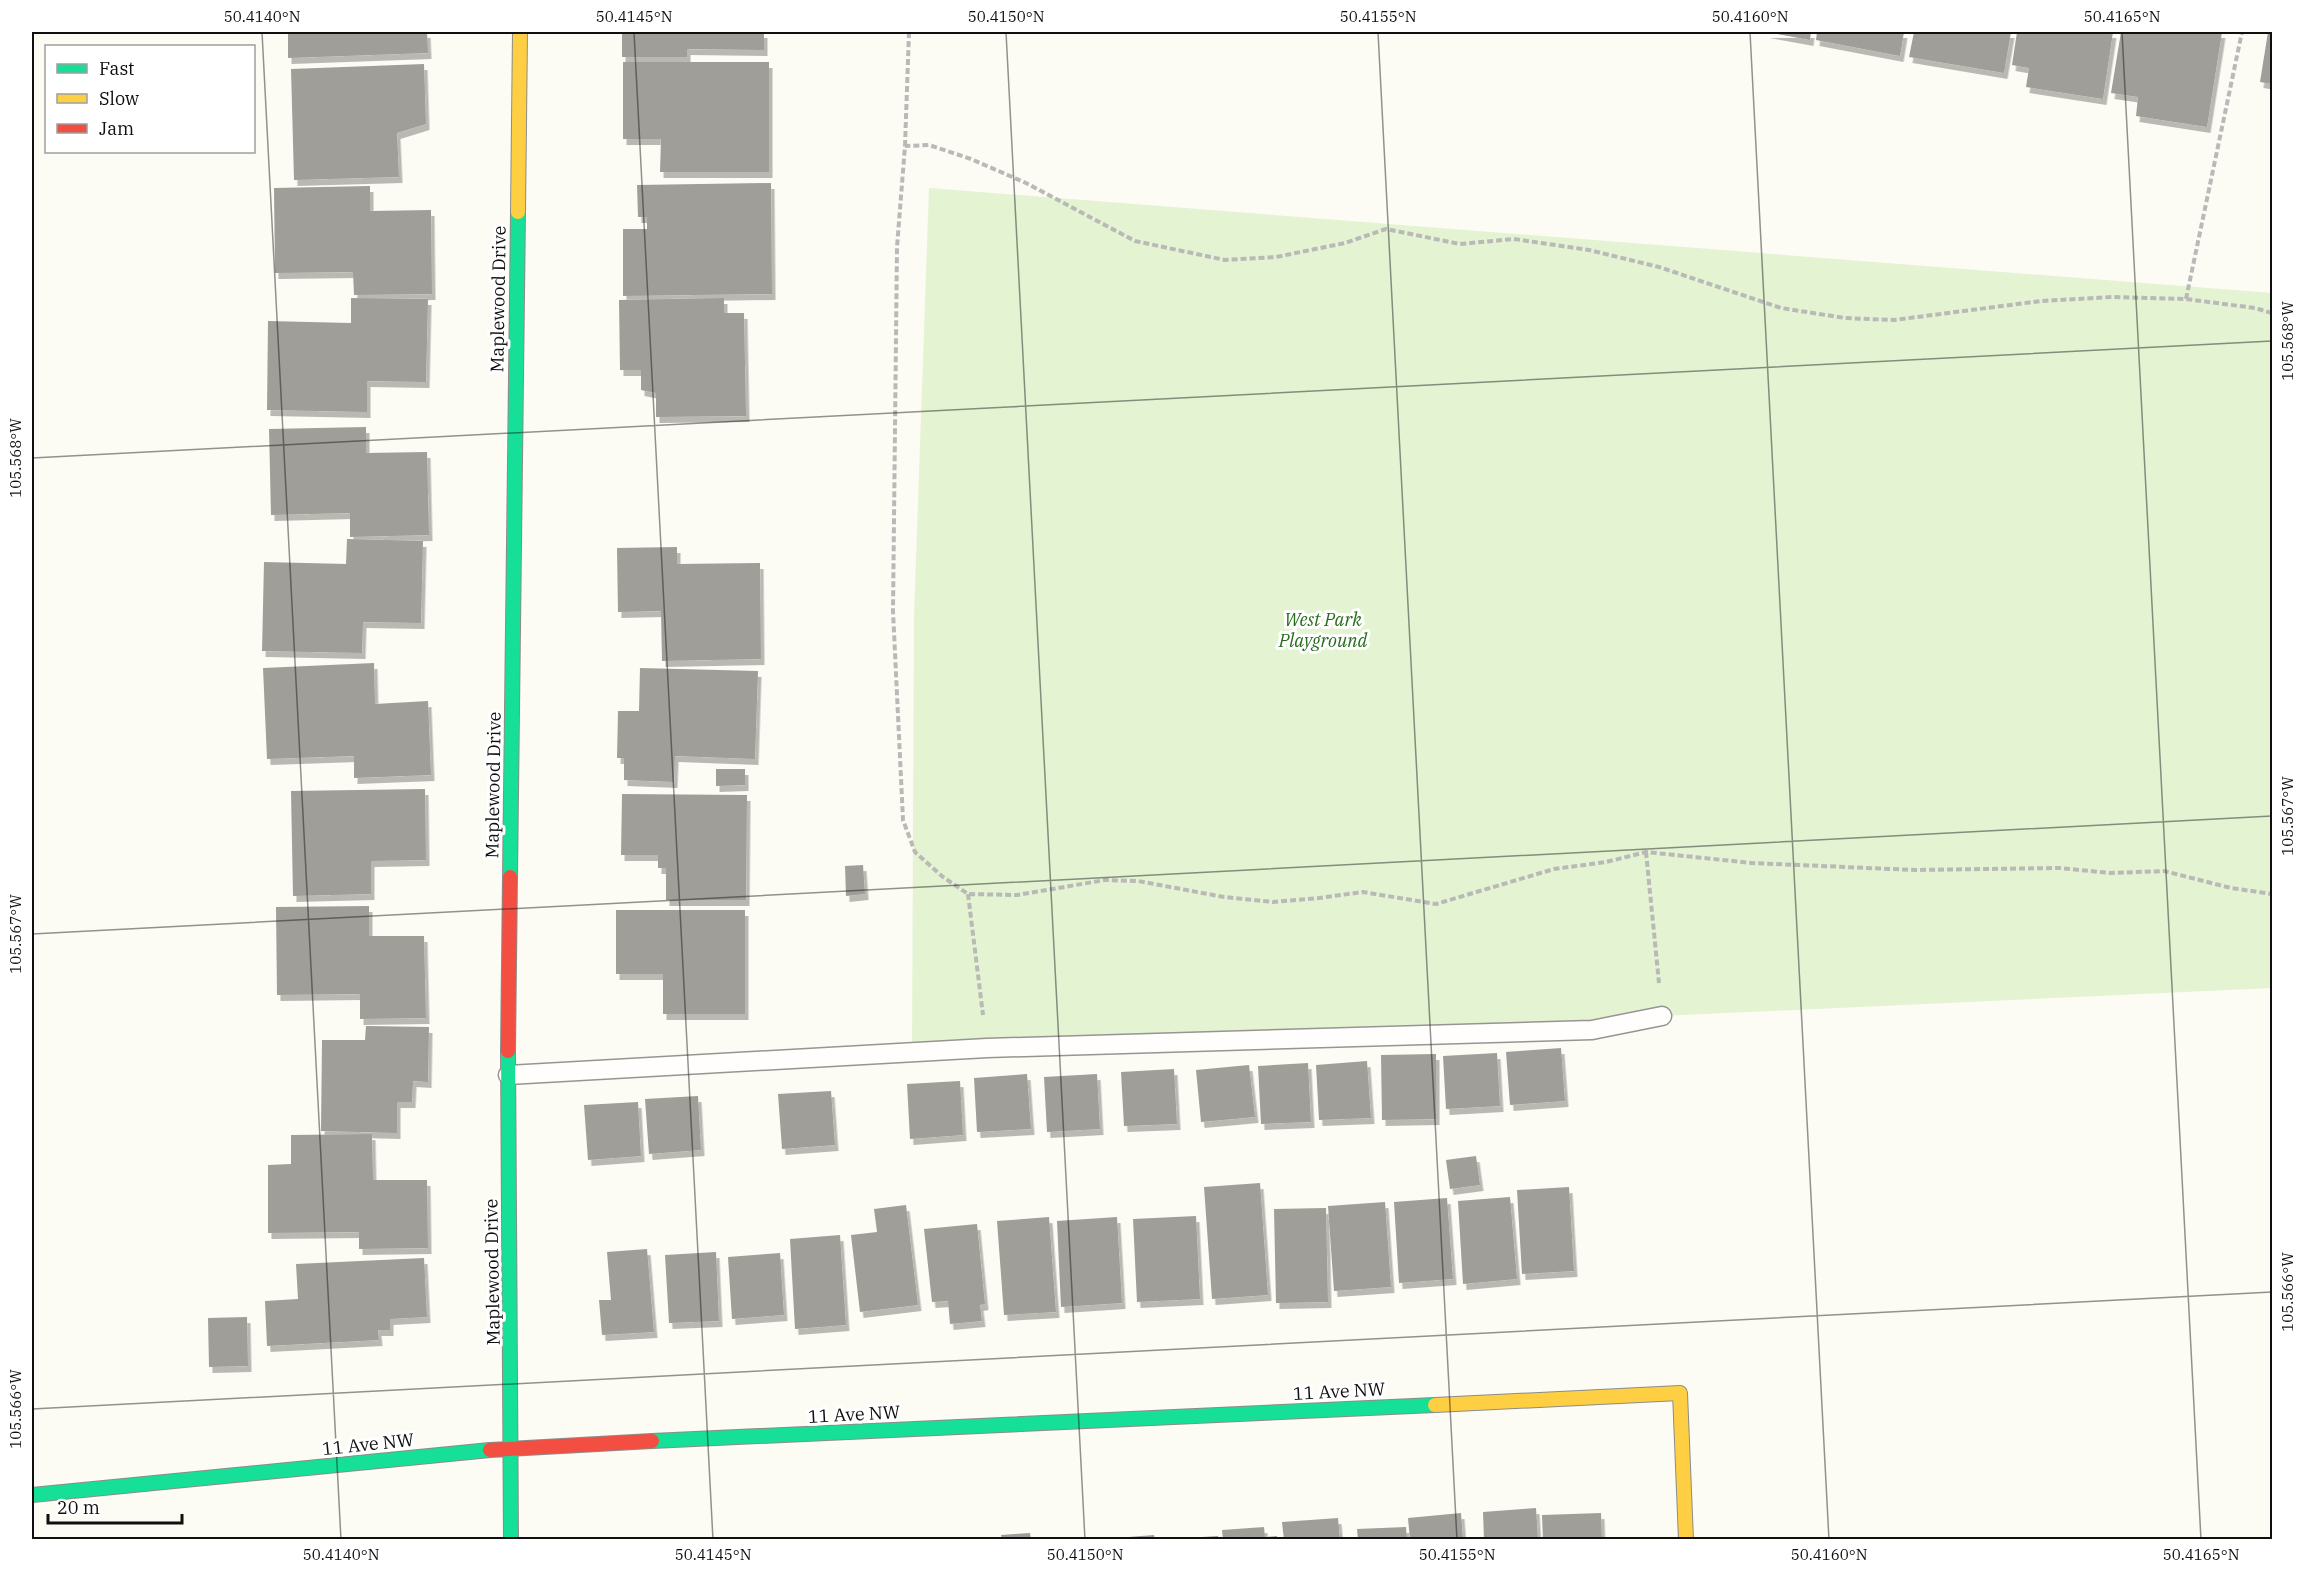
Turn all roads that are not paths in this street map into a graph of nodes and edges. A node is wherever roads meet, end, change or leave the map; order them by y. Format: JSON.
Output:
{"nodes":[{"id":1,"x":520,"y":32,"type":"edge"},
{"id":2,"x":1662,"y":1016,"type":"road end"},
{"id":3,"x":508,"y":1075,"type":"junction"},
{"id":4,"x":512,"y":1448,"type":"junction"},
{"id":5,"x":32,"y":1495,"type":"edge"},
{"id":6,"x":511,"y":1539,"type":"edge"},
{"id":7,"x":1686,"y":1539,"type":"edge"}],
"edges":[{"from":1,"to":3,"type":"street","name":"Maplewood Drive"},
{"from":2,"to":3,"type":"lane"},
{"from":3,"to":4,"type":"street","name":"Maplewood Drive"},
{"from":4,"to":5,"type":"street","name":"11 Ave NW"},
{"from":4,"to":6,"type":"street","name":"Maplewood Drive"},
{"from":4,"to":7,"type":"street","name":"11 Ave NW"}]}
